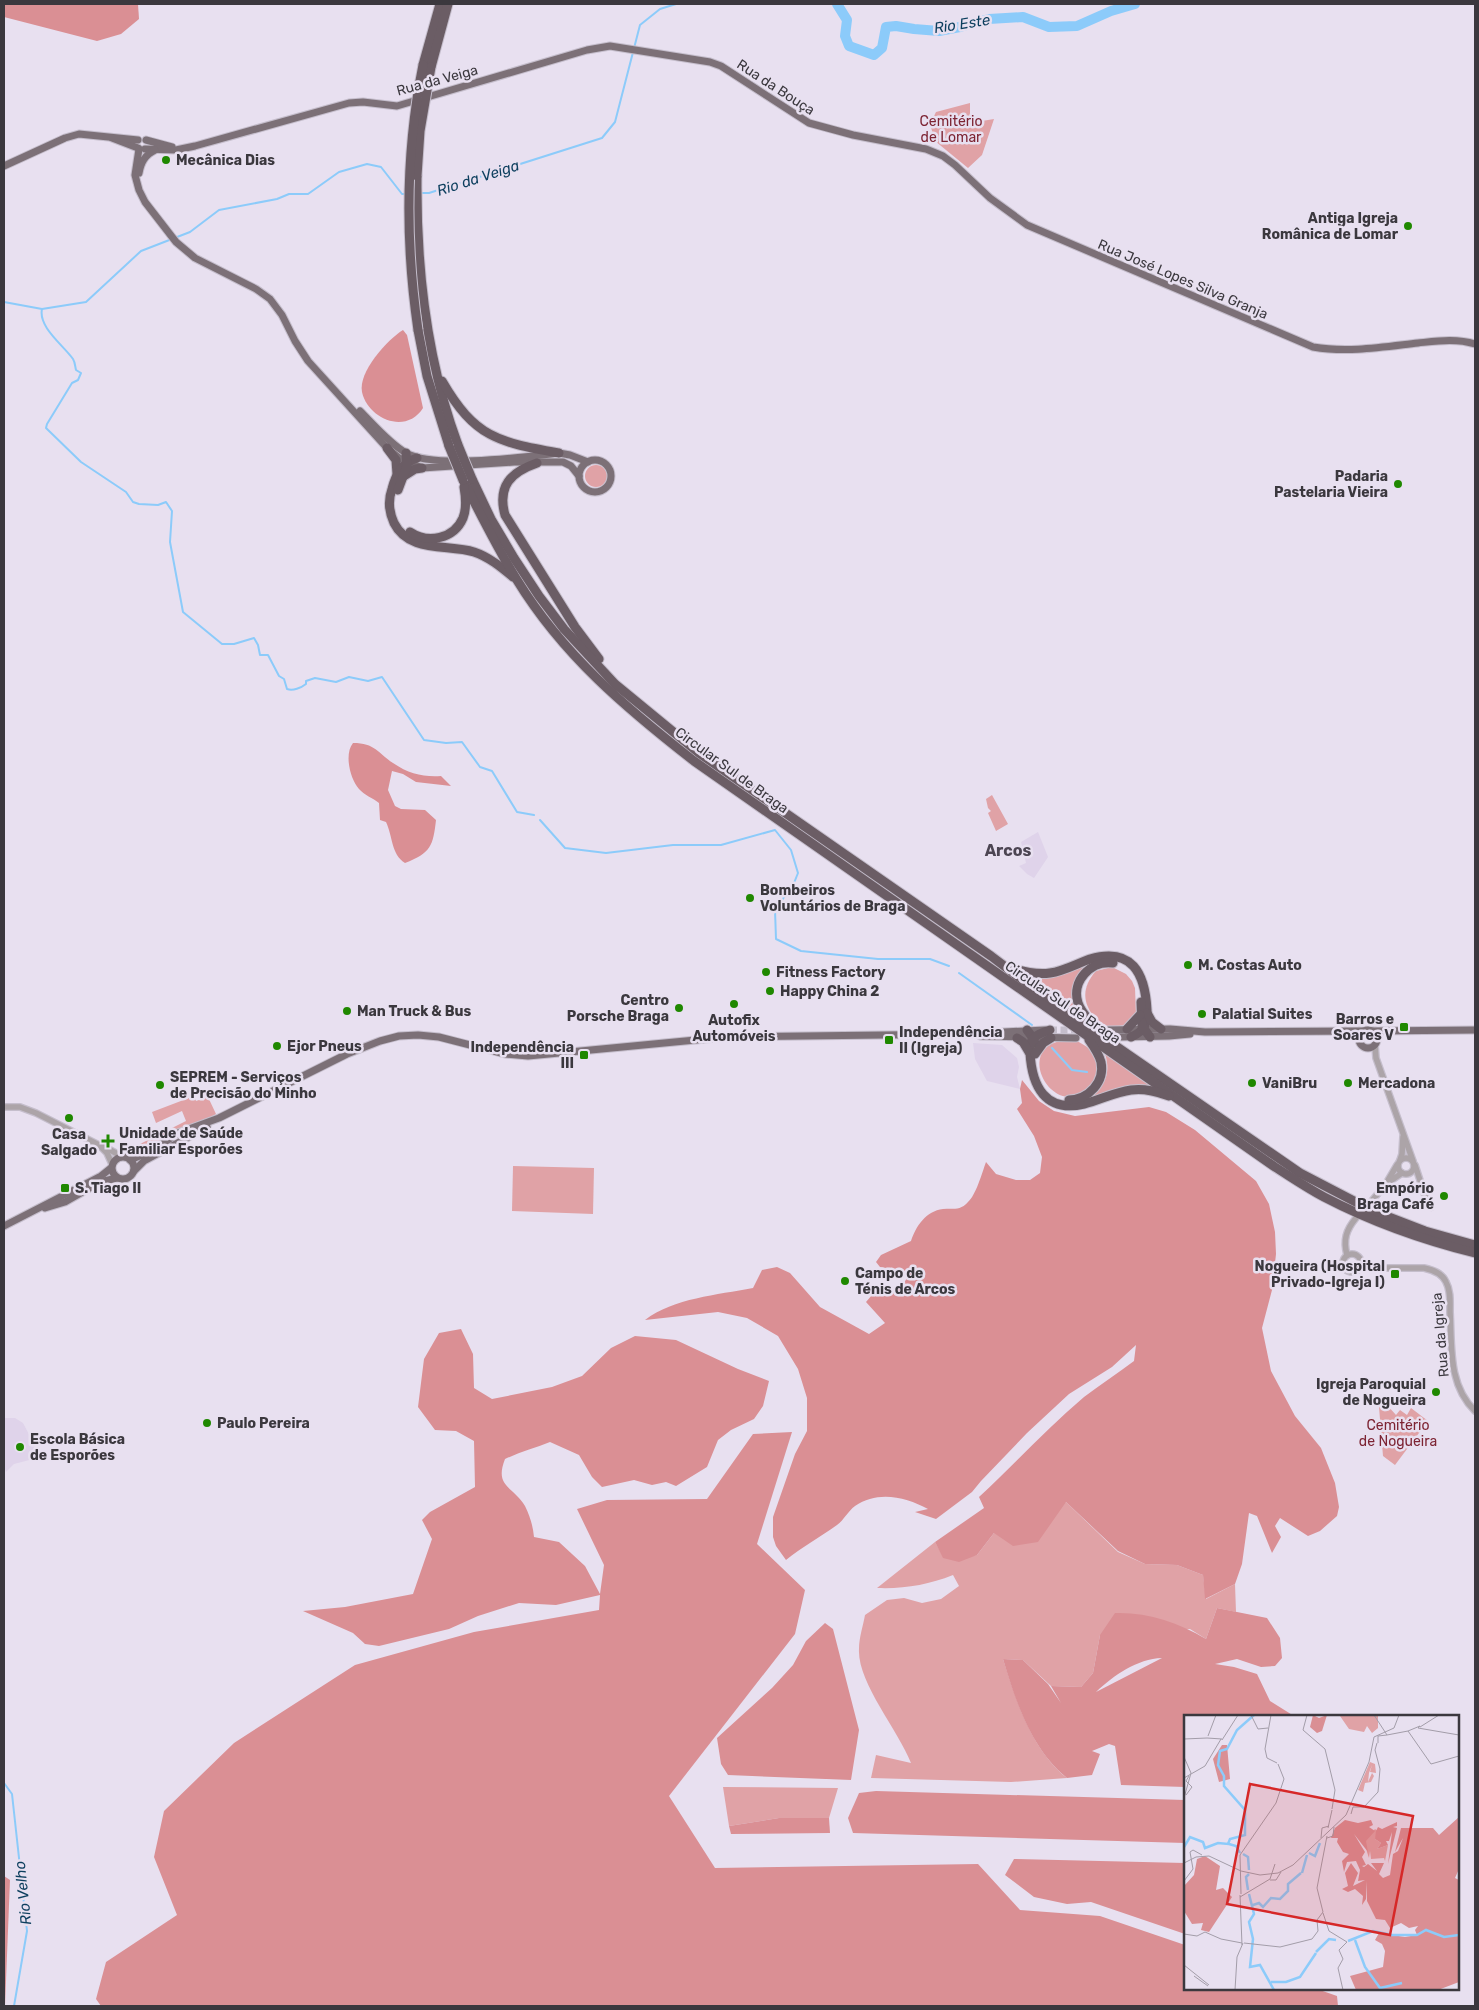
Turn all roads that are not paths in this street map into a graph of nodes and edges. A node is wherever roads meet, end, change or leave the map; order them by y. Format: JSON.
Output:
{"nodes":[{"id":1,"x":440,"y":4,"type":"edge"},
{"id":2,"x":448,"y":4,"type":"edge"},
{"id":3,"x":610,"y":46,"type":"joint"},
{"id":4,"x":427,"y":66,"type":"junction"},
{"id":5,"x":112,"y":138,"type":"junction"},
{"id":6,"x":138,"y":140,"type":"junction"},
{"id":7,"x":146,"y":140,"type":"junction"},
{"id":8,"x":126,"y":145,"type":"junction"},
{"id":9,"x":182,"y":148,"type":"junction"},
{"id":10,"x":141,"y":149,"type":"junction"},
{"id":11,"x":156,"y":150,"type":"junction"},
{"id":12,"x":139,"y":162,"type":"junction"},
{"id":13,"x":4,"y":166,"type":"edge"},
{"id":14,"x":999,"y":206,"type":"joint"},
{"id":15,"x":423,"y":329,"type":"junction"},
{"id":16,"x":1475,"y":344,"type":"edge"},
{"id":17,"x":437,"y":373,"type":"junction"},
{"id":18,"x":331,"y":384,"type":"junction"},
{"id":19,"x":454,"y":445,"type":"junction"},
{"id":20,"x":387,"y":448,"type":"junction"},
{"id":21,"x":559,"y":453,"type":"junction"},
{"id":22,"x":407,"y":458,"type":"junction"},
{"id":23,"x":417,"y":458,"type":"joint"},
{"id":24,"x":588,"y":462,"type":"junction"},
{"id":25,"x":537,"y":463,"type":"junction"},
{"id":26,"x":422,"y":468,"type":"junction"},
{"id":27,"x":400,"y":476,"type":"junction"},
{"id":28,"x":579,"y":476,"type":"junction"},
{"id":29,"x":467,"y":479,"type":"junction"},
{"id":30,"x":517,"y":580,"type":"junction"},
{"id":31,"x":650,"y":721,"type":"junction"},
{"id":32,"x":1004,"y":966,"type":"junction"},
{"id":33,"x":1144,"y":1014,"type":"junction"},
{"id":34,"x":1161,"y":1029,"type":"junction"},
{"id":35,"x":1026,"y":1030,"type":"junction"},
{"id":36,"x":1143,"y":1030,"type":"junction"},
{"id":37,"x":1390,"y":1030,"type":"junction"},
{"id":38,"x":1475,"y":1030,"type":"edge"},
{"id":39,"x":1343,"y":1031,"type":"junction"},
{"id":40,"x":1363,"y":1031,"type":"junction"},
{"id":41,"x":1374,"y":1031,"type":"junction"},
{"id":42,"x":1104,"y":1032,"type":"junction"},
{"id":43,"x":1205,"y":1032,"type":"junction"},
{"id":44,"x":1129,"y":1033,"type":"junction"},
{"id":45,"x":965,"y":1034,"type":"junction"},
{"id":46,"x":1050,"y":1034,"type":"junction"},
{"id":47,"x":1086,"y":1036,"type":"junction"},
{"id":48,"x":1119,"y":1037,"type":"dead end"},
{"id":49,"x":1150,"y":1037,"type":"junction"},
{"id":50,"x":1017,"y":1038,"type":"junction"},
{"id":51,"x":1033,"y":1038,"type":"junction"},
{"id":52,"x":1076,"y":1038,"type":"dead end"},
{"id":53,"x":1359,"y":1040,"type":"junction"},
{"id":54,"x":1374,"y":1044,"type":"junction"},
{"id":55,"x":1032,"y":1053,"type":"junction"},
{"id":56,"x":1177,"y":1099,"type":"junction"},
{"id":57,"x":4,"y":1107,"type":"edge"},
{"id":58,"x":219,"y":1118,"type":"junction"},
{"id":59,"x":1404,"y":1135,"type":"junction"},
{"id":60,"x":99,"y":1145,"type":"junction"},
{"id":61,"x":123,"y":1157,"type":"junction"},
{"id":62,"x":130,"y":1160,"type":"junction"},
{"id":63,"x":1399,"y":1162,"type":"junction"},
{"id":64,"x":1414,"y":1163,"type":"junction"},
{"id":65,"x":112,"y":1166,"type":"junction"},
{"id":66,"x":134,"y":1171,"type":"junction"},
{"id":67,"x":1404,"y":1174,"type":"junction"},
{"id":68,"x":117,"y":1178,"type":"junction"},
{"id":69,"x":1386,"y":1184,"type":"junction"},
{"id":70,"x":1422,"y":1186,"type":"junction"},
{"id":71,"x":1370,"y":1203,"type":"dead end"},
{"id":72,"x":1431,"y":1207,"type":"dead end"},
{"id":73,"x":37,"y":1210,"type":"junction"},
{"id":74,"x":1356,"y":1218,"type":"dead end"},
{"id":75,"x":4,"y":1226,"type":"edge"},
{"id":76,"x":1475,"y":1245,"type":"edge"},
{"id":77,"x":1475,"y":1253,"type":"edge"},
{"id":78,"x":1347,"y":1255,"type":"junction"},
{"id":79,"x":1361,"y":1265,"type":"junction"},
{"id":80,"x":1475,"y":1410,"type":"edge"}],
"edges":[{"from":1,"to":4,"type":"highway","name":"Circular Sul de Braga"},
{"from":2,"to":4,"type":"highway","name":"Circular Sul de Braga"},
{"from":3,"to":9,"type":"main road","name":"Rua da Veiga"},
{"from":3,"to":14,"type":"main road","name":"Rua da Bouça"},
{"from":4,"to":15,"type":"highway","name":"Circular Sul de Braga","bridge":true},
{"from":5,"to":6,"type":"main road"},
{"from":5,"to":8,"type":"main road","name":"Rua da Veiga"},
{"from":5,"to":13,"type":"main road"},
{"from":6,"to":7,"type":"main road"},
{"from":6,"to":10,"type":"main road"},
{"from":7,"to":9,"type":"main road","name":"Rua da Veiga"},
{"from":7,"to":10,"type":"main road"},
{"from":8,"to":10,"type":"main road","name":"Rua da Veiga"},
{"from":8,"to":12,"type":"main road"},
{"from":9,"to":11,"type":"main road","name":"Rua da Veiga"},
{"from":10,"to":11,"type":"main road","name":"Rua da Veiga"},
{"from":10,"to":12,"type":"main road"},
{"from":11,"to":12,"type":"main road"},
{"from":12,"to":18,"type":"main road"},
{"from":14,"to":16,"type":"main road","name":"Rua José Lopes Silva Granja"},
{"from":15,"to":17,"type":"highway","name":"Circular Sul de Braga"},
{"from":15,"to":19,"type":"highway","name":"Circular Sul de Braga"},
{"from":17,"to":19,"type":"highway","name":"Circular Sul de Braga"},
{"from":17,"to":21,"type":"highway"},
{"from":18,"to":20,"type":"main road"},
{"from":18,"to":22,"type":"main road"},
{"from":19,"to":29,"type":"highway","name":"Circular Sul de Braga","bridge":true},
{"from":20,"to":22,"type":"main road"},
{"from":20,"to":27,"type":"highway"},
{"from":21,"to":23,"type":"main road"},
{"from":21,"to":24,"type":"main road"},
{"from":22,"to":23,"type":"highway"},
{"from":22,"to":26,"type":"main road"},
{"from":22,"to":27,"type":"highway"},
{"from":24,"to":28,"type":"main road"},
{"from":24,"to":28,"type":"main road"},
{"from":25,"to":26,"type":"main road"},
{"from":25,"to":28,"type":"main road"},
{"from":25,"to":31,"type":"highway"},
{"from":26,"to":27,"type":"highway"},
{"from":27,"to":29,"type":"highway"},
{"from":27,"to":30,"type":"highway"},
{"from":29,"to":30,"type":"highway","name":"Circular Sul de Braga"},
{"from":29,"to":31,"type":"highway","name":"Circular Sul de Braga"},
{"from":30,"to":31,"type":"highway","name":"Circular Sul de Braga"},
{"from":31,"to":32,"type":"highway","name":"Circular Sul de Braga"},
{"from":31,"to":47,"type":"highway","name":"Circular Sul de Braga"},
{"from":32,"to":33,"type":"highway"},
{"from":32,"to":42,"type":"highway","name":"Circular Sul de Braga"},
{"from":33,"to":34,"type":"highway"},
{"from":33,"to":36,"type":"highway"},
{"from":33,"to":42,"type":"highway"},
{"from":33,"to":44,"type":"highway"},
{"from":34,"to":36,"type":"main road"},
{"from":34,"to":43,"type":"main road"},
{"from":35,"to":45,"type":"main road"},
{"from":35,"to":46,"type":"main road"},
{"from":35,"to":51,"type":"highway"},
{"from":36,"to":44,"type":"highway"},
{"from":36,"to":49,"type":"highway"},
{"from":37,"to":38,"type":"main road"},
{"from":37,"to":41,"type":"main road"},
{"from":37,"to":54,"type":"main road"},
{"from":39,"to":40,"type":"main road"},
{"from":39,"to":43,"type":"main road"},
{"from":39,"to":53,"type":"main road"},
{"from":40,"to":41,"type":"main road"},
{"from":40,"to":53,"type":"main road"},
{"from":41,"to":54,"type":"main road"},
{"from":42,"to":44,"type":"main road"},
{"from":42,"to":76,"type":"highway","name":"Circular Sul de Braga"},
{"from":43,"to":49,"type":"main road"},
{"from":44,"to":48,"type":"main road"},
{"from":44,"to":49,"type":"main road"},
{"from":45,"to":50,"type":"main road"},
{"from":45,"to":58,"type":"main road"},
{"from":46,"to":51,"type":"highway"},
{"from":46,"to":52,"type":"main road"},
{"from":46,"to":55,"type":"highway"},
{"from":47,"to":55,"type":"highway"},
{"from":47,"to":56,"type":"highway","name":"Circular Sul de Braga"},
{"from":50,"to":51,"type":"main road"},
{"from":50,"to":55,"type":"highway"},
{"from":51,"to":55,"type":"highway"},
{"from":53,"to":54,"type":"main road"},
{"from":54,"to":59,"type":"street"},
{"from":55,"to":56,"type":"highway"},
{"from":56,"to":77,"type":"highway","name":"Circular Sul de Braga"},
{"from":57,"to":60,"type":"street"},
{"from":58,"to":62,"type":"main road"},
{"from":58,"to":66,"type":"main road"},
{"from":59,"to":63,"type":"street"},
{"from":59,"to":64,"type":"street"},
{"from":60,"to":61,"type":"street"},
{"from":60,"to":65,"type":"street"},
{"from":61,"to":62,"type":"main road"},
{"from":61,"to":65,"type":"main road"},
{"from":62,"to":66,"type":"main road"},
{"from":63,"to":64,"type":"street"},
{"from":63,"to":67,"type":"street"},
{"from":63,"to":69,"type":"street"},
{"from":64,"to":67,"type":"street"},
{"from":64,"to":70,"type":"street"},
{"from":65,"to":68,"type":"main road"},
{"from":65,"to":73,"type":"main road"},
{"from":66,"to":68,"type":"main road"},
{"from":67,"to":69,"type":"street"},
{"from":67,"to":70,"type":"street"},
{"from":68,"to":73,"type":"main road"},
{"from":69,"to":71,"type":"street"},
{"from":70,"to":72,"type":"street"},
{"from":73,"to":75,"type":"main road"},
{"from":74,"to":78,"type":"street"},
{"from":78,"to":79,"type":"street"},
{"from":78,"to":79,"type":"street"},
{"from":79,"to":80,"type":"street","name":"Rua da Igreja"}]}
